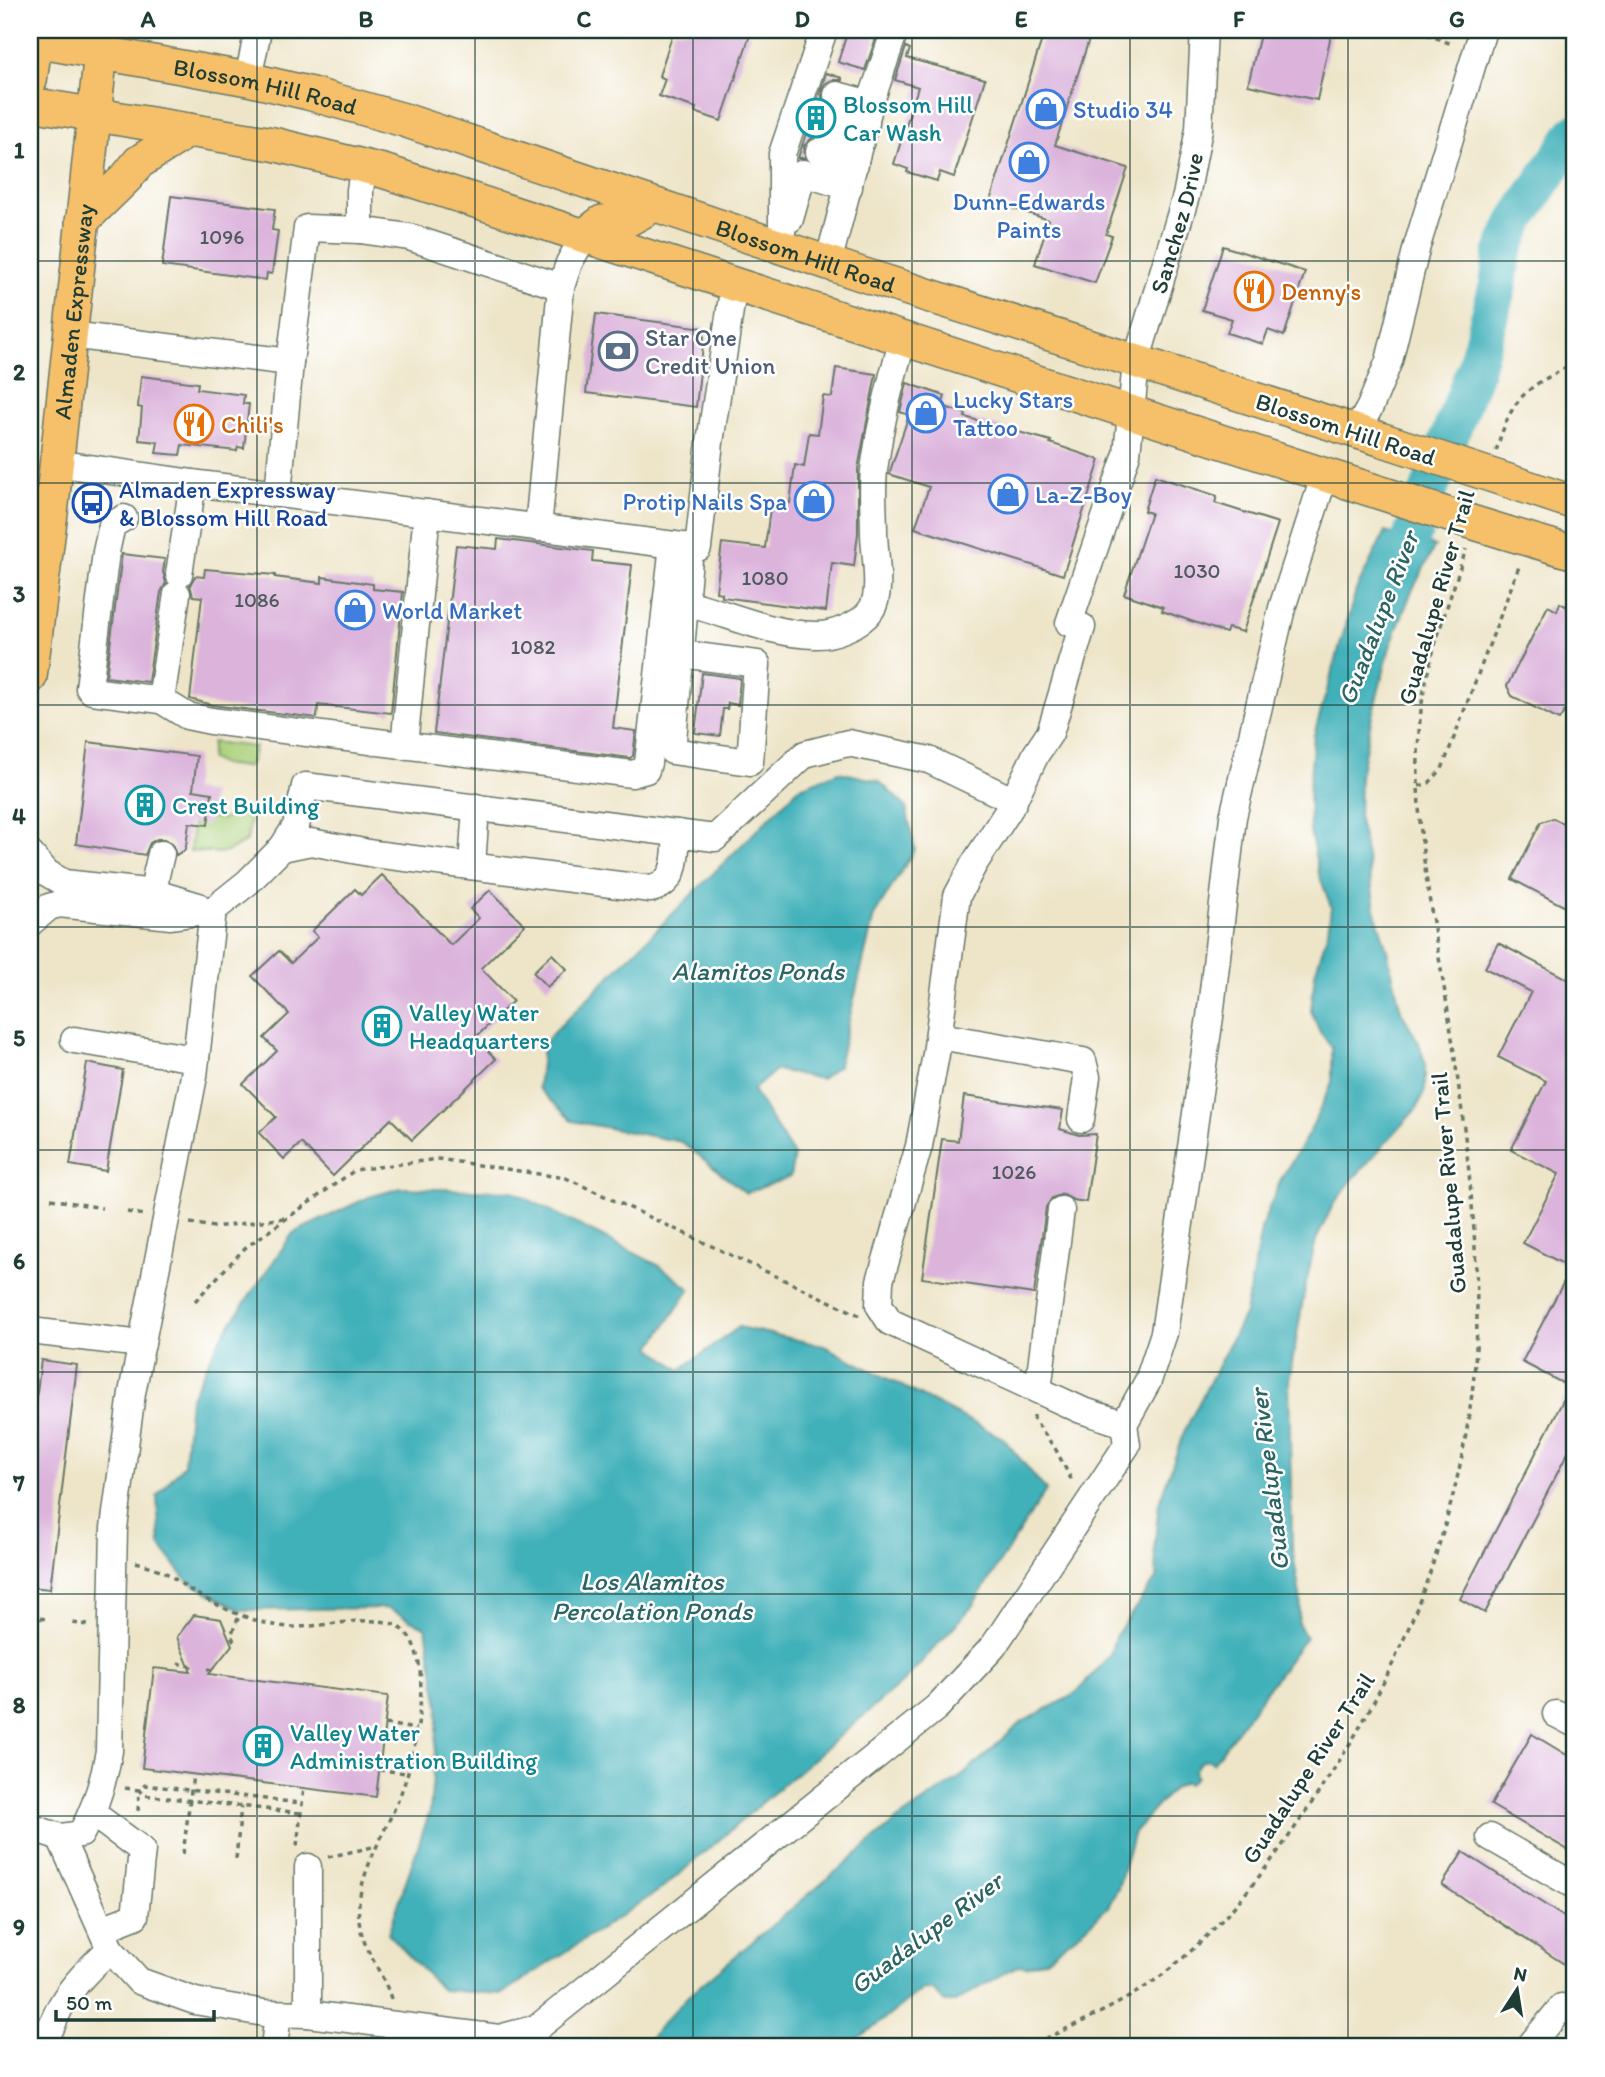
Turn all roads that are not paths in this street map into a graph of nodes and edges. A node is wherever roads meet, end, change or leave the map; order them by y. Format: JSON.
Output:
{"nodes":[{"id":1,"x":258,"y":30,"type":"edge"},
{"id":2,"x":824,"y":30,"type":"edge"},
{"id":3,"x":895,"y":30,"type":"edge"},
{"id":4,"x":1204,"y":30,"type":"edge"},
{"id":5,"x":34,"y":37,"type":"edge"},
{"id":6,"x":103,"y":41,"type":"edge"},
{"id":7,"x":1479,"y":42,"type":"edge"},
{"id":8,"x":248,"y":79,"type":"junction"},
{"id":9,"x":30,"y":80,"type":"edge"},
{"id":10,"x":30,"y":104,"type":"edge"},
{"id":11,"x":94,"y":113,"type":"junction"},
{"id":12,"x":807,"y":124,"type":"junction"},
{"id":13,"x":190,"y":130,"type":"junction"},
{"id":14,"x":860,"y":144,"type":"junction"},
{"id":15,"x":364,"y":166,"type":"junction"},
{"id":16,"x":654,"y":205,"type":"junction"},
{"id":17,"x":82,"y":221,"type":"junction"},
{"id":18,"x":360,"y":230,"type":"junction"},
{"id":19,"x":584,"y":236,"type":"junction"},
{"id":20,"x":782,"y":247,"type":"junction"},
{"id":21,"x":828,"y":263,"type":"junction"},
{"id":22,"x":734,"y":284,"type":"junction"},
{"id":23,"x":561,"y":287,"type":"junction"},
{"id":24,"x":71,"y":335,"type":"junction"},
{"id":25,"x":903,"y":339,"type":"junction"},
{"id":26,"x":290,"y":362,"type":"junction"},
{"id":27,"x":1136,"y":362,"type":"junction"},
{"id":28,"x":1130,"y":411,"type":"junction"},
{"id":29,"x":1366,"y":435,"type":"junction"},
{"id":30,"x":55,"y":463,"type":"junction"},
{"id":31,"x":1340,"y":478,"type":"junction"},
{"id":32,"x":193,"y":483,"type":"junction"},
{"id":33,"x":278,"y":494,"type":"junction"},
{"id":34,"x":1575,"y":503,"type":"edge"},
{"id":35,"x":427,"y":513,"type":"junction"},
{"id":36,"x":124,"y":518,"type":"dead end"},
{"id":37,"x":1575,"y":527,"type":"edge"},
{"id":38,"x":538,"y":528,"type":"junction"},
{"id":39,"x":1516,"y":536,"type":"junction"},
{"id":40,"x":681,"y":546,"type":"junction"},
{"id":41,"x":1575,"y":554,"type":"edge"},
{"id":42,"x":686,"y":603,"type":"junction"},
{"id":43,"x":681,"y":654,"type":"junction"},
{"id":44,"x":30,"y":677,"type":"edge"},
{"id":45,"x":161,"y":700,"type":"junction"},
{"id":46,"x":404,"y":746,"type":"junction"},
{"id":47,"x":1014,"y":801,"type":"junction"},
{"id":48,"x":476,"y":807,"type":"junction"},
{"id":49,"x":677,"y":833,"type":"junction"},
{"id":50,"x":296,"y":839,"type":"junction"},
{"id":51,"x":30,"y":854,"type":"edge"},
{"id":52,"x":161,"y":854,"type":"dead end"},
{"id":53,"x":471,"y":866,"type":"junction"},
{"id":54,"x":153,"y":903,"type":"junction"},
{"id":55,"x":213,"y":910,"type":"junction"},
{"id":56,"x":30,"y":923,"type":"edge"},
{"id":57,"x":939,"y":1036,"type":"junction"},
{"id":58,"x":74,"y":1040,"type":"dead end"},
{"id":59,"x":196,"y":1059,"type":"junction"},
{"id":60,"x":1081,"y":1119,"type":"dead end"},
{"id":61,"x":1061,"y":1210,"type":"dead end"},
{"id":62,"x":30,"y":1331,"type":"edge"},
{"id":63,"x":142,"y":1344,"type":"junction"},
{"id":64,"x":1038,"y":1390,"type":"junction"},
{"id":65,"x":1124,"y":1424,"type":"junction"},
{"id":66,"x":92,"y":1813,"type":"junction"},
{"id":67,"x":30,"y":1827,"type":"edge"},
{"id":68,"x":60,"y":1837,"type":"junction"},
{"id":69,"x":1490,"y":1837,"type":"dead end"},
{"id":70,"x":313,"y":1857,"type":"road end"},
{"id":71,"x":1575,"y":1886,"type":"edge"},
{"id":72,"x":106,"y":1939,"type":"junction"},
{"id":73,"x":1562,"y":2007,"type":"dead end"},
{"id":74,"x":278,"y":2014,"type":"junction"},
{"id":75,"x":308,"y":2014,"type":"junction"},
{"id":76,"x":535,"y":2038,"type":"edge"},
{"id":77,"x":37,"y":2047,"type":"edge"},
{"id":78,"x":274,"y":2047,"type":"edge"},
{"id":79,"x":1529,"y":2047,"type":"edge"}],
"edges":[{"from":1,"to":8,"type":"street"},
{"from":2,"to":12,"type":"street"},
{"from":3,"to":14,"type":"street"},
{"from":4,"to":27,"type":"street","name":"Sanchez Drive"},
{"from":5,"to":6,"type":"main road","name":"Blossom Hill Road"},
{"from":5,"to":9,"type":"main road"},
{"from":6,"to":8,"type":"main road","name":"Blossom Hill Road"},
{"from":6,"to":11,"type":"main road","name":"Almaden Expressway"},
{"from":7,"to":29,"type":"street"},
{"from":8,"to":16,"type":"main road","name":"Blossom Hill Road"},
{"from":10,"to":11,"type":"main road","name":"Blossom Hill Road"},
{"from":11,"to":13,"type":"main road","name":"Blossom Hill Road"},
{"from":11,"to":17,"type":"main road","name":"Almaden Expressway"},
{"from":12,"to":14,"type":"street"},
{"from":12,"to":14,"type":"street"},
{"from":12,"to":14,"type":"street"},
{"from":12,"to":20,"type":"street"},
{"from":13,"to":15,"type":"main road","name":"Blossom Hill Road"},
{"from":13,"to":17,"type":"main road"},
{"from":14,"to":21,"type":"street"},
{"from":15,"to":18,"type":"street"},
{"from":15,"to":19,"type":"main road","name":"Blossom Hill Road"},
{"from":16,"to":19,"type":"main road"},
{"from":16,"to":20,"type":"main road","name":"Blossom Hill Road"},
{"from":17,"to":24,"type":"main road","name":"Almaden Expressway"},
{"from":18,"to":23,"type":"street"},
{"from":18,"to":26,"type":"street"},
{"from":19,"to":22,"type":"main road","name":"Blossom Hill Road"},
{"from":19,"to":23,"type":"street"},
{"from":20,"to":21,"type":"main road","name":"Blossom Hill Road"},
{"from":21,"to":27,"type":"main road","name":"Blossom Hill Road"},
{"from":22,"to":25,"type":"main road","name":"Blossom Hill Road"},
{"from":22,"to":40,"type":"street"},
{"from":23,"to":38,"type":"street"},
{"from":24,"to":26,"type":"street"},
{"from":24,"to":30,"type":"main road","name":"Almaden Expressway"},
{"from":25,"to":28,"type":"main road","name":"Blossom Hill Road"},
{"from":25,"to":42,"type":"street"},
{"from":26,"to":33,"type":"street"},
{"from":27,"to":28,"type":"street","name":"Sanchez Drive"},
{"from":27,"to":29,"type":"main road","name":"Blossom Hill Road"},
{"from":28,"to":31,"type":"main road","name":"Blossom Hill Road"},
{"from":28,"to":47,"type":"street","name":"Sanchez Drive"},
{"from":29,"to":34,"type":"main road","name":"Blossom Hill Road","bridge":true},
{"from":30,"to":32,"type":"street"},
{"from":30,"to":44,"type":"main road","name":"Almaden Expressway"},
{"from":31,"to":39,"type":"main road","name":"Blossom Hill Road","bridge":true},
{"from":31,"to":65,"type":"street"},
{"from":32,"to":33,"type":"street"},
{"from":32,"to":45,"type":"street"},
{"from":33,"to":35,"type":"street"},
{"from":35,"to":38,"type":"street"},
{"from":35,"to":46,"type":"street"},
{"from":36,"to":45,"type":"street"},
{"from":37,"to":39,"type":"main road"},
{"from":38,"to":40,"type":"street"},
{"from":39,"to":41,"type":"main road","name":"Blossom Hill Road"},
{"from":40,"to":42,"type":"street"},
{"from":40,"to":46,"type":"street"},
{"from":42,"to":43,"type":"street"},
{"from":43,"to":43,"type":"street"},
{"from":45,"to":46,"type":"street"},
{"from":47,"to":49,"type":"street"},
{"from":47,"to":57,"type":"street","name":"Sanchez Drive"},
{"from":48,"to":49,"type":"street"},
{"from":48,"to":50,"type":"street"},
{"from":48,"to":53,"type":"street"},
{"from":49,"to":53,"type":"street"},
{"from":50,"to":53,"type":"street"},
{"from":50,"to":55,"type":"street"},
{"from":51,"to":54,"type":"street"},
{"from":52,"to":54,"type":"street"},
{"from":54,"to":55,"type":"street"},
{"from":54,"to":56,"type":"street"},
{"from":55,"to":59,"type":"street"},
{"from":57,"to":60,"type":"street"},
{"from":57,"to":64,"type":"street","name":"Sanchez Drive"},
{"from":58,"to":59,"type":"street"},
{"from":59,"to":63,"type":"street"},
{"from":61,"to":64,"type":"street"},
{"from":62,"to":63,"type":"street"},
{"from":63,"to":66,"type":"street"},
{"from":64,"to":65,"type":"street"},
{"from":65,"to":76,"type":"street"},
{"from":66,"to":68,"type":"street"},
{"from":66,"to":72,"type":"street"},
{"from":67,"to":68,"type":"street"},
{"from":68,"to":72,"type":"street"},
{"from":69,"to":71,"type":"street"},
{"from":70,"to":75,"type":"street"},
{"from":72,"to":74,"type":"street"},
{"from":72,"to":77,"type":"street"},
{"from":73,"to":79,"type":"street"},
{"from":74,"to":75,"type":"street"},
{"from":74,"to":78,"type":"street"},
{"from":75,"to":76,"type":"street"}]}
